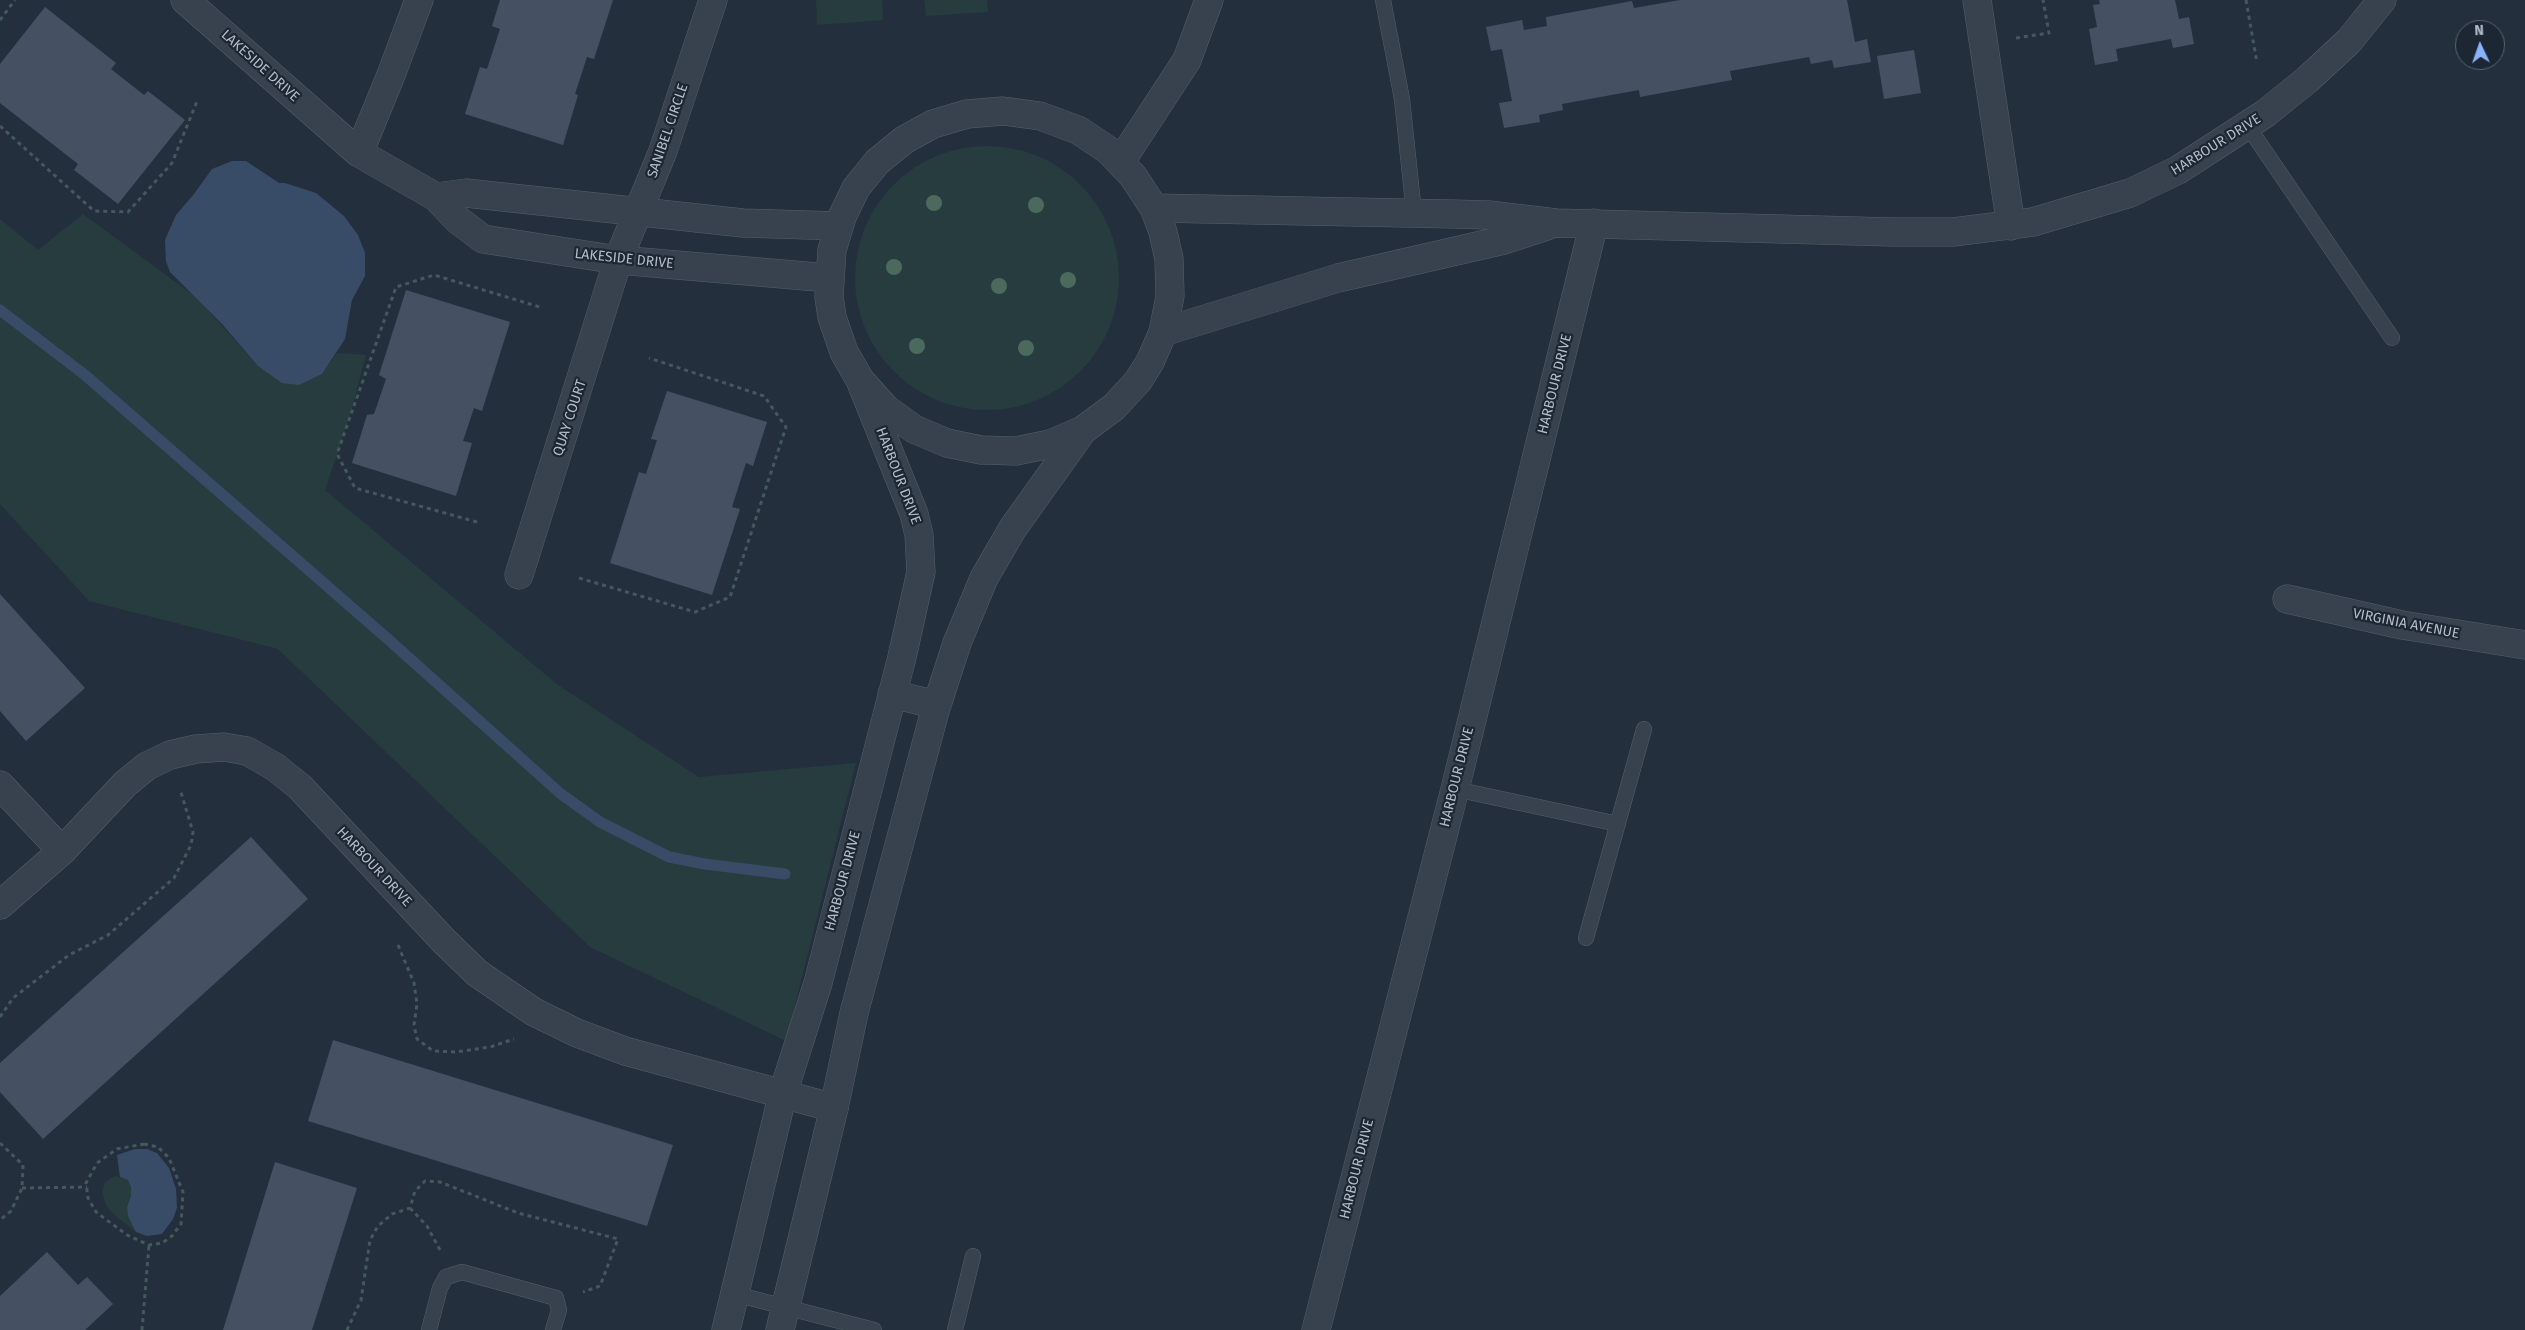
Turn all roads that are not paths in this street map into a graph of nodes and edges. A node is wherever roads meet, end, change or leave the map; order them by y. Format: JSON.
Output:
{"nodes":[{"id":1,"x":185,"y":0,"type":"edge"},
{"id":2,"x":419,"y":0,"type":"edge"},
{"id":3,"x":713,"y":0,"type":"edge"},
{"id":4,"x":1210,"y":0,"type":"edge"},
{"id":5,"x":1383,"y":0,"type":"edge"},
{"id":6,"x":1977,"y":0,"type":"edge"},
{"id":7,"x":2382,"y":0,"type":"edge"},
{"id":8,"x":2248,"y":125,"type":"junction"},
{"id":9,"x":359,"y":153,"type":"junction"},
{"id":10,"x":1121,"y":162,"type":"junction"},
{"id":11,"x":436,"y":197,"type":"junction"},
{"id":12,"x":1154,"y":208,"type":"junction"},
{"id":13,"x":638,"y":213,"type":"junction"},
{"id":14,"x":1414,"y":213,"type":"junction"},
{"id":15,"x":1594,"y":223,"type":"junction"},
{"id":16,"x":1556,"y":224,"type":"junction"},
{"id":17,"x":838,"y":226,"type":"junction"},
{"id":18,"x":2011,"y":226,"type":"junction"},
{"id":19,"x":618,"y":260,"type":"junction"},
{"id":20,"x":829,"y":278,"type":"junction"},
{"id":21,"x":1163,"y":332,"type":"junction"},
{"id":22,"x":2392,"y":338,"type":"dead end"},
{"id":23,"x":860,"y":380,"type":"junction"},
{"id":24,"x":1083,"y":430,"type":"junction"},
{"id":25,"x":519,"y":575,"type":"dead end"},
{"id":26,"x":2287,"y":599,"type":"dead end"},
{"id":27,"x":2525,"y":645,"type":"edge"},
{"id":28,"x":892,"y":694,"type":"junction"},
{"id":29,"x":937,"y":705,"type":"junction"},
{"id":30,"x":1644,"y":728,"type":"dead end"},
{"id":31,"x":0,"y":785,"type":"edge"},
{"id":32,"x":1455,"y":789,"type":"junction"},
{"id":33,"x":1618,"y":824,"type":"junction"},
{"id":34,"x":62,"y":851,"type":"junction"},
{"id":35,"x":0,"y":905,"type":"edge"},
{"id":36,"x":1586,"y":938,"type":"dead end"},
{"id":37,"x":783,"y":1093,"type":"junction"},
{"id":38,"x":834,"y":1108,"type":"junction"},
{"id":39,"x":973,"y":1256,"type":"dead end"},
{"id":40,"x":735,"y":1294,"type":"junction"},
{"id":41,"x":783,"y":1319,"type":"edge"},
{"id":42,"x":429,"y":1330,"type":"edge"},
{"id":43,"x":554,"y":1330,"type":"edge"},
{"id":44,"x":726,"y":1330,"type":"edge"},
{"id":45,"x":874,"y":1330,"type":"edge"},
{"id":46,"x":954,"y":1330,"type":"edge"},
{"id":47,"x":1316,"y":1330,"type":"edge"}],
"edges":[{"from":1,"to":9,"type":"street","name":"LAKESIDE DRIVE"},
{"from":2,"to":9,"type":"street"},
{"from":3,"to":13,"type":"street","name":"SANIBEL CIRCLE"},
{"from":4,"to":10,"type":"street"},
{"from":5,"to":14,"type":"lane"},
{"from":6,"to":18,"type":"street"},
{"from":7,"to":8,"type":"street","name":"HARBOUR DRIVE"},
{"from":8,"to":18,"type":"street","name":"HARBOUR DRIVE"},
{"from":8,"to":22,"type":"lane"},
{"from":9,"to":11,"type":"street","name":"LAKESIDE DRIVE"},
{"from":10,"to":12,"type":"street","name":"HARBOUR DRIVE"},
{"from":10,"to":17,"type":"street","name":"HARBOUR DRIVE"},
{"from":11,"to":13,"type":"street"},
{"from":11,"to":19,"type":"street","name":"LAKESIDE DRIVE"},
{"from":12,"to":14,"type":"street","name":"HARBOUR DRIVE"},
{"from":12,"to":21,"type":"street","name":"HARBOUR DRIVE"},
{"from":13,"to":17,"type":"street"},
{"from":13,"to":19,"type":"street","name":"SANIBEL CIRCLE"},
{"from":14,"to":16,"type":"street","name":"HARBOUR DRIVE"},
{"from":15,"to":16,"type":"street","name":"HARBOUR DRIVE"},
{"from":15,"to":18,"type":"street","name":"HARBOUR DRIVE"},
{"from":15,"to":32,"type":"street","name":"HARBOUR DRIVE"},
{"from":16,"to":21,"type":"street","name":"HARBOUR DRIVE"},
{"from":17,"to":20,"type":"street","name":"HARBOUR DRIVE"},
{"from":19,"to":20,"type":"street","name":"LAKESIDE DRIVE"},
{"from":19,"to":25,"type":"street","name":"QUAY COURT"},
{"from":20,"to":23,"type":"street","name":"HARBOUR DRIVE"},
{"from":21,"to":24,"type":"street","name":"HARBOUR DRIVE"},
{"from":23,"to":24,"type":"street"},
{"from":23,"to":28,"type":"street","name":"HARBOUR DRIVE"},
{"from":24,"to":29,"type":"street"},
{"from":26,"to":27,"type":"street","name":"VIRGINIA AVENUE"},
{"from":28,"to":29,"type":"street"},
{"from":28,"to":37,"type":"street","name":"HARBOUR DRIVE"},
{"from":29,"to":38,"type":"street"},
{"from":30,"to":33,"type":"lane"},
{"from":31,"to":34,"type":"street"},
{"from":32,"to":33,"type":"lane"},
{"from":32,"to":47,"type":"street","name":"HARBOUR DRIVE"},
{"from":33,"to":36,"type":"lane"},
{"from":34,"to":35,"type":"street","name":"HARBOUR DRIVE"},
{"from":34,"to":37,"type":"street","name":"HARBOUR DRIVE"},
{"from":37,"to":38,"type":"street","name":"HARBOUR DRIVE"},
{"from":37,"to":40,"type":"street","name":"HARBOUR DRIVE"},
{"from":38,"to":41,"type":"street"},
{"from":39,"to":46,"type":"lane"},
{"from":40,"to":41,"type":"lane"},
{"from":40,"to":44,"type":"street","name":"HARBOUR DRIVE"},
{"from":41,"to":45,"type":"lane"},
{"from":42,"to":43,"type":"lane"}]}
